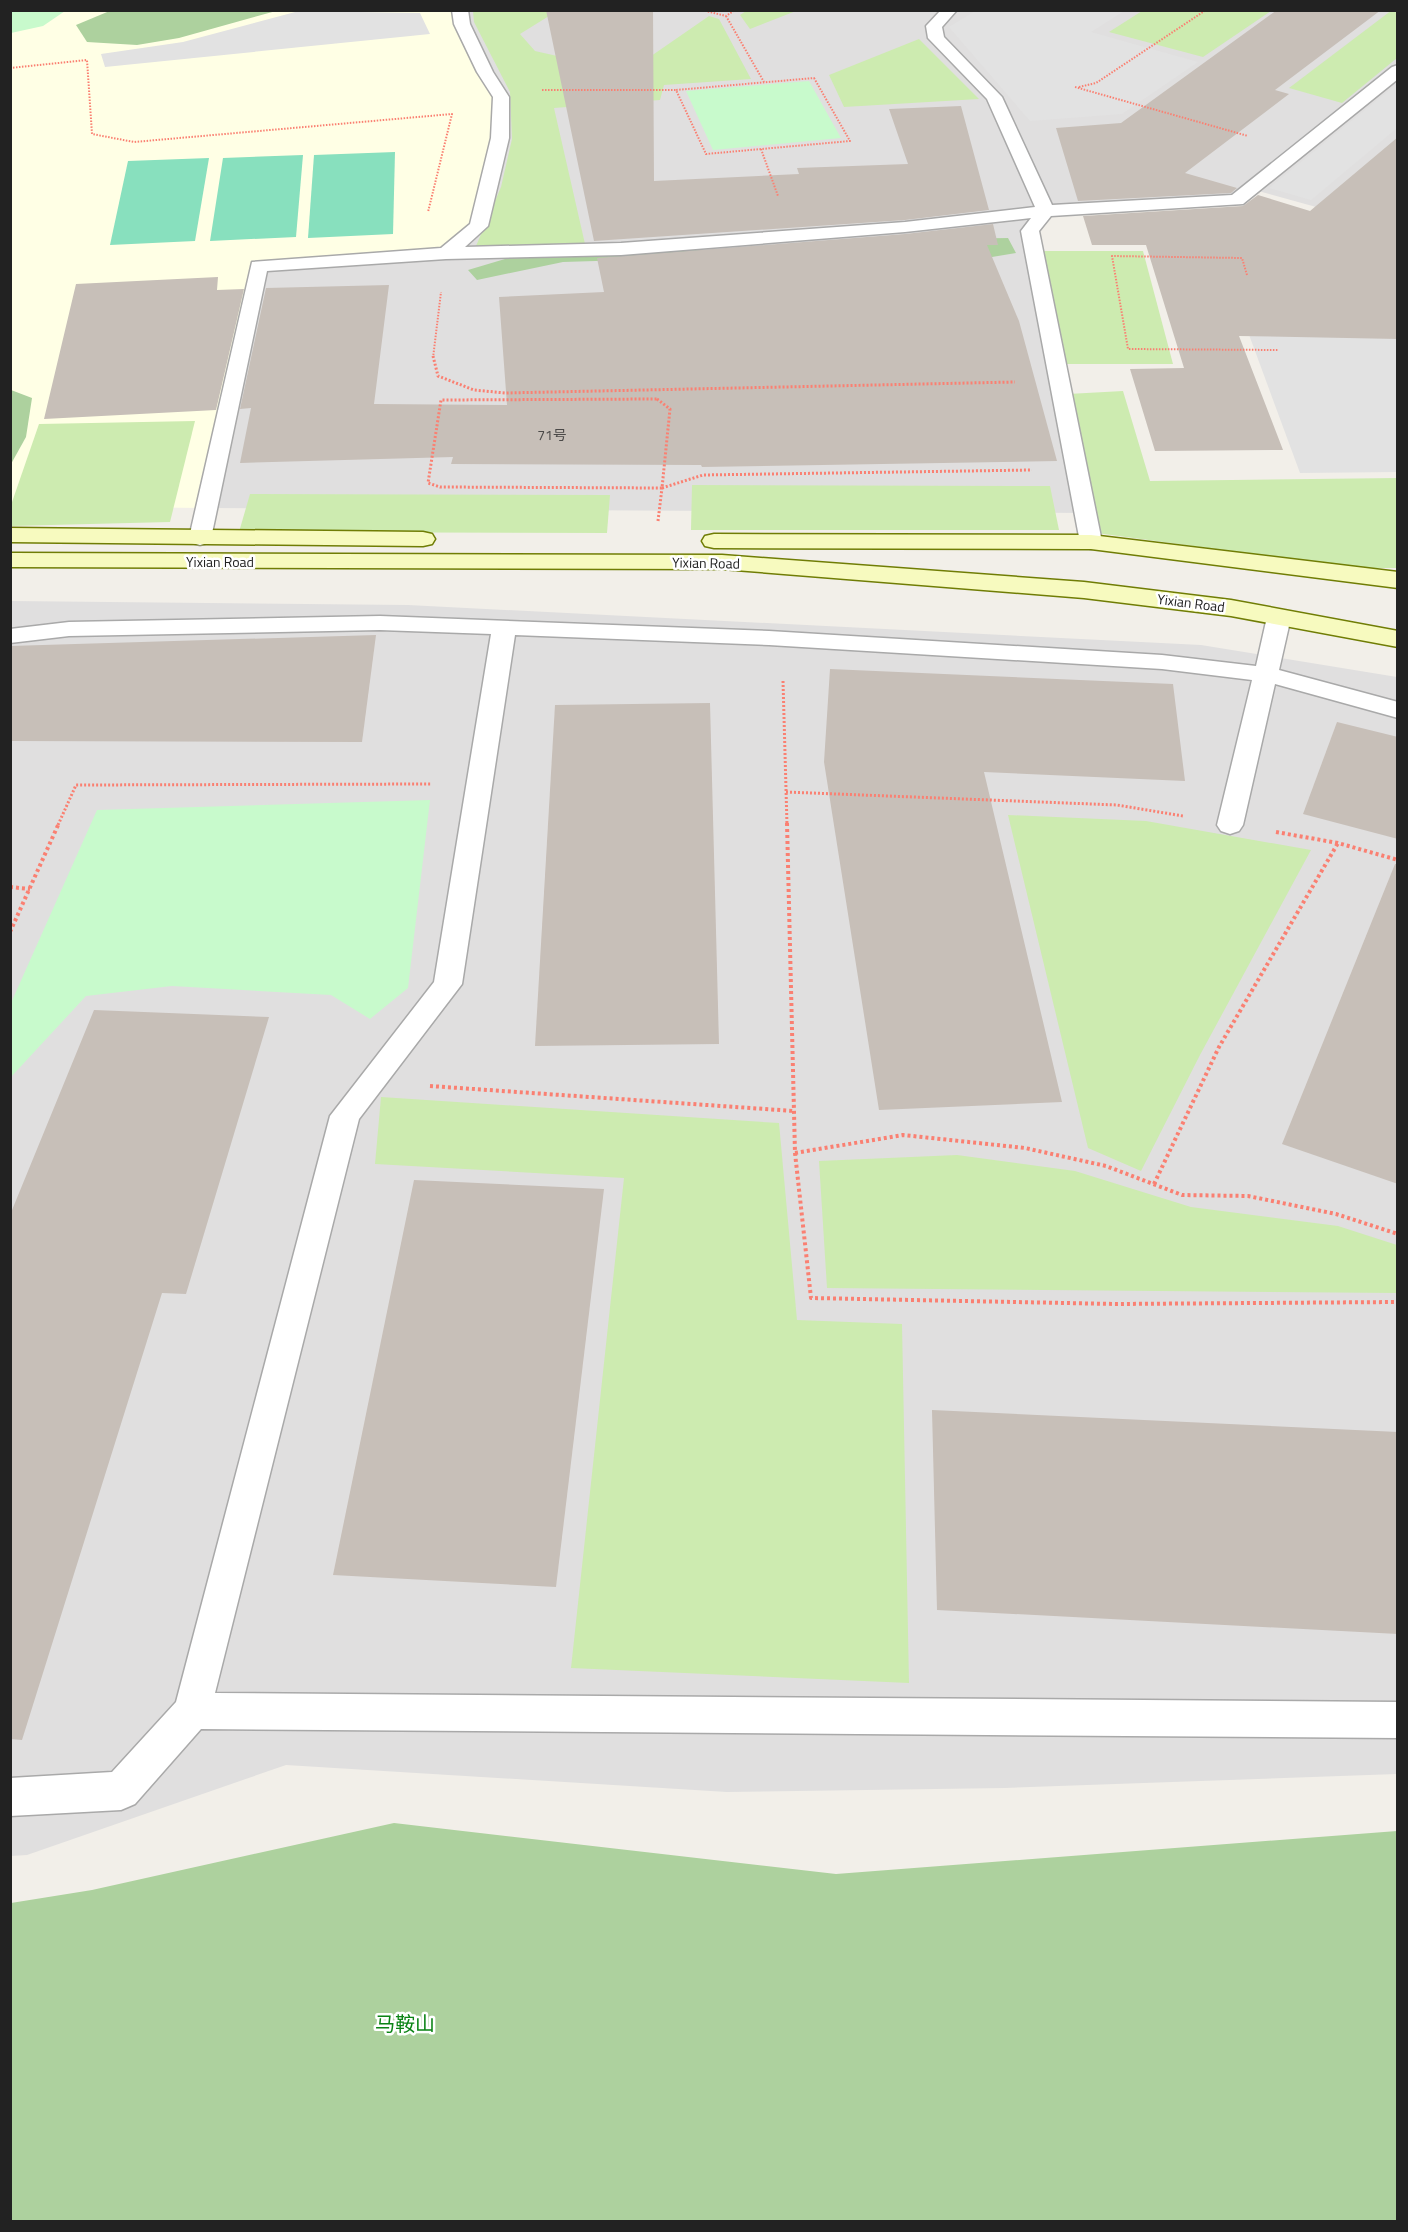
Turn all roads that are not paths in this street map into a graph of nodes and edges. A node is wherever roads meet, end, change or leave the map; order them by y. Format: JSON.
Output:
{"nodes":[{"id":1,"x":460,"y":10,"type":"edge"},
{"id":2,"x":950,"y":10,"type":"edge"},
{"id":3,"x":1398,"y":70,"type":"edge"},
{"id":4,"x":1046,"y":211,"type":"junction"},
{"id":5,"x":446,"y":253,"type":"junction"},
{"id":6,"x":10,"y":535,"type":"edge"},
{"id":7,"x":200,"y":538,"type":"junction"},
{"id":8,"x":1091,"y":542,"type":"junction"},
{"id":9,"x":10,"y":560,"type":"edge"},
{"id":10,"x":1398,"y":574,"type":"edge"},
{"id":11,"x":1360,"y":575,"type":"junction"},
{"id":12,"x":1398,"y":580,"type":"edge"},
{"id":13,"x":1279,"y":617,"type":"junction"},
{"id":14,"x":504,"y":627,"type":"junction"},
{"id":15,"x":10,"y":636,"type":"edge"},
{"id":16,"x":1398,"y":639,"type":"edge"},
{"id":17,"x":1265,"y":674,"type":"junction"},
{"id":18,"x":1398,"y":710,"type":"edge"},
{"id":19,"x":1230,"y":825,"type":"road end"},
{"id":20,"x":192,"y":1711,"type":"junction"},
{"id":21,"x":1398,"y":1720,"type":"edge"},
{"id":22,"x":10,"y":1797,"type":"edge"}],
"edges":[{"from":1,"to":5,"type":"lane"},
{"from":2,"to":4,"type":"lane"},
{"from":3,"to":4,"type":"lane"},
{"from":4,"to":5,"type":"lane"},
{"from":4,"to":8,"type":"lane"},
{"from":5,"to":7,"type":"lane"},
{"from":6,"to":7,"type":"main road","name":"Yixian Road"},
{"from":7,"to":8,"type":"main road","name":"Yixian Road"},
{"from":8,"to":11,"type":"main road","name":"Yixian Road"},
{"from":9,"to":13,"type":"main road","name":"Yixian Road"},
{"from":10,"to":11,"type":"main road"},
{"from":11,"to":12,"type":"main road","name":"Yixian Road"},
{"from":13,"to":16,"type":"main road","name":"Yixian Road"},
{"from":13,"to":17,"type":"lane"},
{"from":14,"to":15,"type":"lane"},
{"from":14,"to":17,"type":"lane"},
{"from":14,"to":20,"type":"lane"},
{"from":17,"to":18,"type":"lane"},
{"from":17,"to":19,"type":"lane"},
{"from":20,"to":21,"type":"lane"},
{"from":20,"to":22,"type":"lane"}]}
